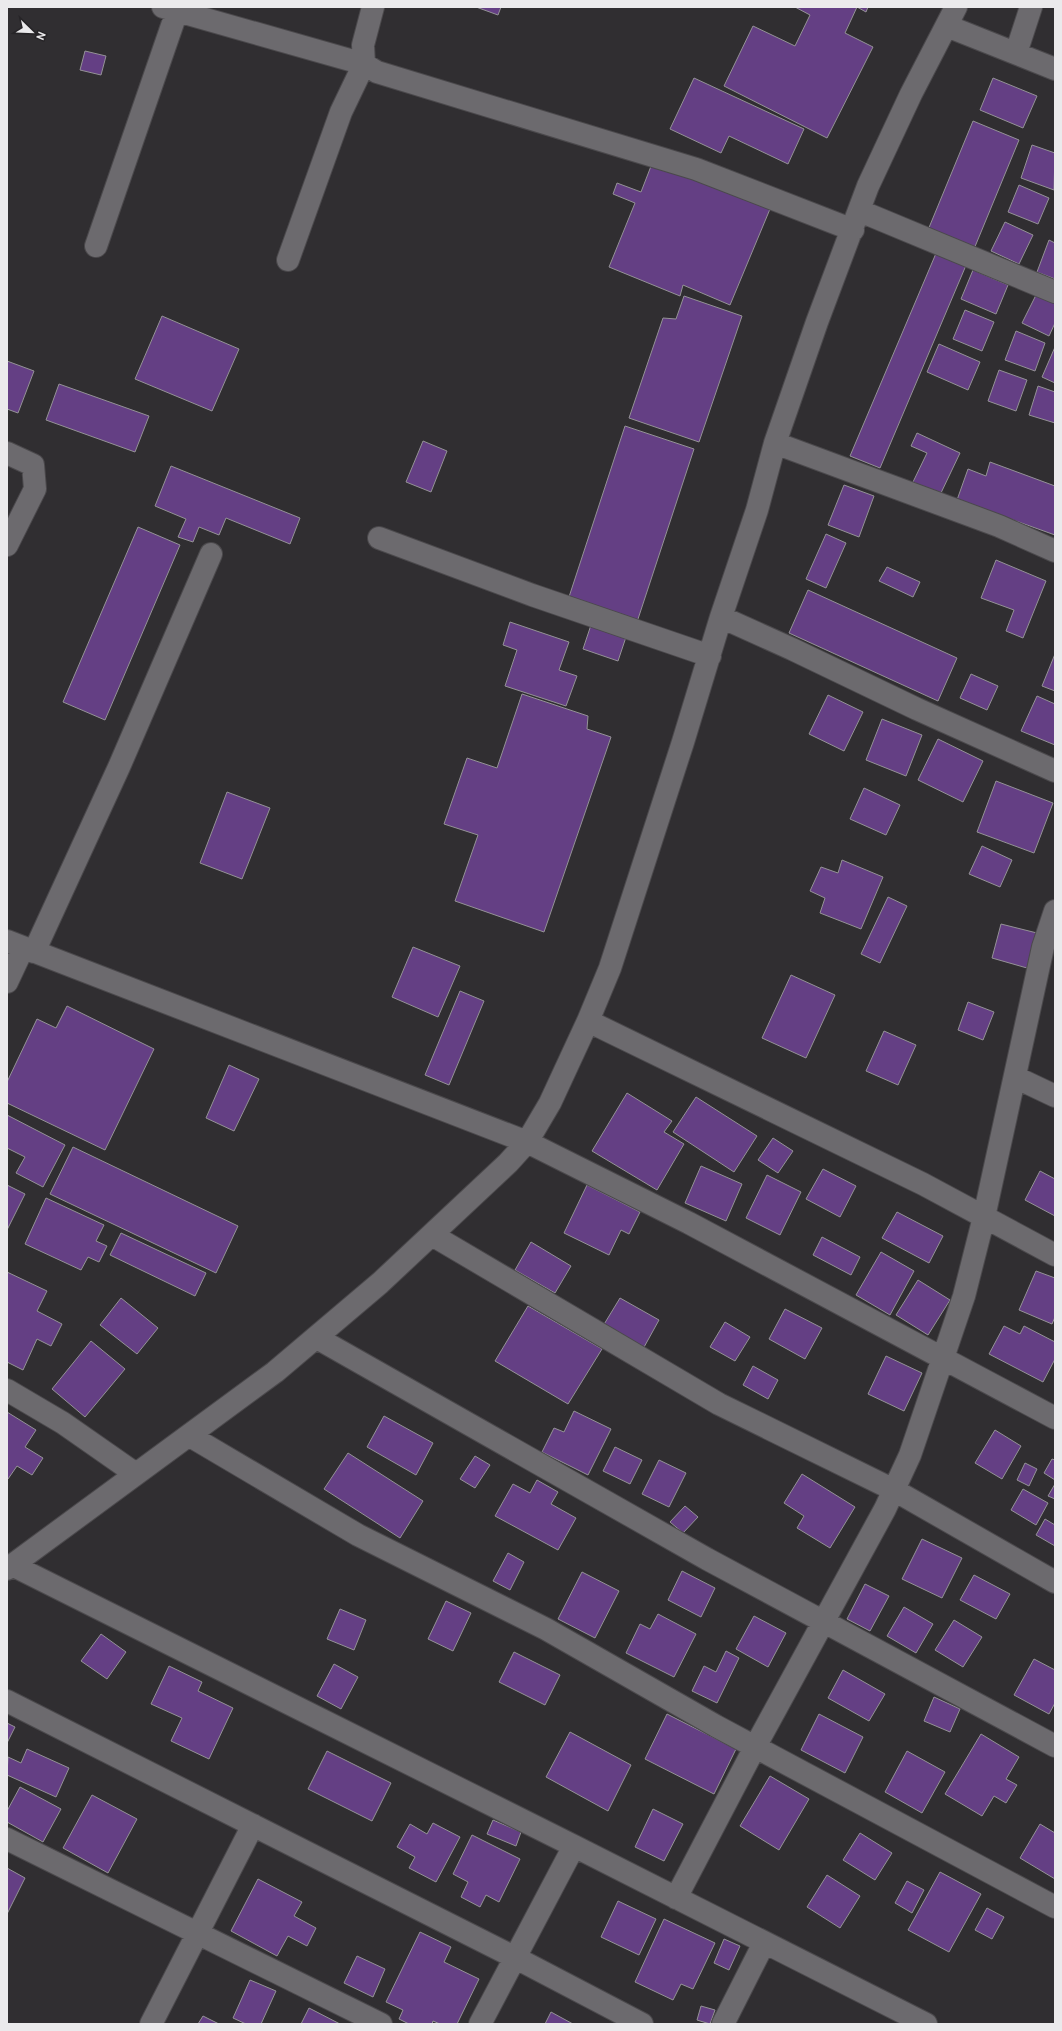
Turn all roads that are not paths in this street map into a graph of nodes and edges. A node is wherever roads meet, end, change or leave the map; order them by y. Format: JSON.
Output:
{"nodes":[{"id":1,"x":373,"y":7,"type":"edge"},
{"id":2,"x":1031,"y":7,"type":"edge"},
{"id":3,"x":170,"y":9,"type":"edge"},
{"id":4,"x":952,"y":16,"type":"edge"},
{"id":5,"x":1016,"y":53,"type":"junction"},
{"id":6,"x":364,"y":64,"type":"junction"},
{"id":7,"x":1055,"y":68,"type":"edge"},
{"id":8,"x":856,"y":220,"type":"junction"},
{"id":9,"x":96,"y":246,"type":"dead end"},
{"id":10,"x":288,"y":260,"type":"dead end"},
{"id":11,"x":1055,"y":292,"type":"edge"},
{"id":12,"x":775,"y":443,"type":"junction"},
{"id":13,"x":7,"y":453,"type":"edge"},
{"id":14,"x":379,"y":538,"type":"dead end"},
{"id":15,"x":7,"y":545,"type":"edge"},
{"id":16,"x":1055,"y":551,"type":"edge"},
{"id":17,"x":211,"y":554,"type":"dead end"},
{"id":18,"x":721,"y":618,"type":"junction"},
{"id":19,"x":710,"y":656,"type":"junction"},
{"id":20,"x":1055,"y":771,"type":"edge"},
{"id":21,"x":1055,"y":911,"type":"edge"},
{"id":22,"x":21,"y":947,"type":"edge"},
{"id":23,"x":1049,"y":950,"type":"edge"},
{"id":24,"x":7,"y":982,"type":"edge"},
{"id":25,"x":588,"y":1021,"type":"junction"},
{"id":26,"x":1014,"y":1077,"type":"junction"},
{"id":27,"x":1055,"y":1096,"type":"edge"},
{"id":28,"x":527,"y":1142,"type":"junction"},
{"id":29,"x":984,"y":1217,"type":"junction"},
{"id":30,"x":432,"y":1235,"type":"junction"},
{"id":31,"x":1055,"y":1255,"type":"edge"},
{"id":32,"x":316,"y":1338,"type":"junction"},
{"id":33,"x":943,"y":1358,"type":"junction"},
{"id":34,"x":7,"y":1390,"type":"edge"},
{"id":35,"x":1055,"y":1418,"type":"edge"},
{"id":36,"x":190,"y":1436,"type":"junction"},
{"id":37,"x":136,"y":1474,"type":"junction"},
{"id":38,"x":894,"y":1490,"type":"junction"},
{"id":39,"x":10,"y":1567,"type":"edge"},
{"id":40,"x":1055,"y":1582,"type":"edge"},
{"id":41,"x":823,"y":1622,"type":"junction"},
{"id":42,"x":7,"y":1702,"type":"edge"},
{"id":43,"x":1055,"y":1746,"type":"edge"},
{"id":44,"x":755,"y":1747,"type":"junction"},
{"id":45,"x":253,"y":1825,"type":"junction"},
{"id":46,"x":7,"y":1839,"type":"edge"},
{"id":47,"x":574,"y":1846,"type":"junction"},
{"id":48,"x":676,"y":1898,"type":"junction"},
{"id":49,"x":1055,"y":1907,"type":"edge"},
{"id":50,"x":197,"y":1933,"type":"junction"},
{"id":51,"x":764,"y":1944,"type":"junction"},
{"id":52,"x":514,"y":1957,"type":"junction"},
{"id":53,"x":151,"y":2024,"type":"edge"},
{"id":54,"x":381,"y":2024,"type":"edge"},
{"id":55,"x":480,"y":2024,"type":"edge"},
{"id":56,"x":642,"y":2024,"type":"edge"},
{"id":57,"x":723,"y":2024,"type":"edge"},
{"id":58,"x":926,"y":2024,"type":"edge"}],
"edges":[{"from":1,"to":6,"type":"street"},
{"from":2,"to":5,"type":"street"},
{"from":3,"to":6,"type":"street"},
{"from":3,"to":9,"type":"street"},
{"from":4,"to":5,"type":"street"},
{"from":4,"to":8,"type":"street"},
{"from":5,"to":7,"type":"street"},
{"from":6,"to":8,"type":"street"},
{"from":6,"to":10,"type":"street"},
{"from":8,"to":11,"type":"street"},
{"from":8,"to":12,"type":"street"},
{"from":12,"to":16,"type":"street"},
{"from":12,"to":18,"type":"street"},
{"from":13,"to":15,"type":"street"},
{"from":14,"to":19,"type":"street"},
{"from":17,"to":22,"type":"street"},
{"from":18,"to":19,"type":"street"},
{"from":18,"to":20,"type":"street"},
{"from":19,"to":25,"type":"street"},
{"from":21,"to":23,"type":"street"},
{"from":22,"to":24,"type":"street"},
{"from":22,"to":28,"type":"street"},
{"from":23,"to":26,"type":"street"},
{"from":25,"to":28,"type":"street"},
{"from":25,"to":29,"type":"street"},
{"from":26,"to":27,"type":"street"},
{"from":26,"to":29,"type":"street"},
{"from":28,"to":30,"type":"street"},
{"from":28,"to":33,"type":"street"},
{"from":29,"to":31,"type":"street"},
{"from":29,"to":33,"type":"street"},
{"from":30,"to":32,"type":"street"},
{"from":30,"to":38,"type":"street"},
{"from":32,"to":36,"type":"street"},
{"from":32,"to":41,"type":"street"},
{"from":33,"to":35,"type":"street"},
{"from":33,"to":38,"type":"street"},
{"from":34,"to":37,"type":"street"},
{"from":36,"to":37,"type":"street"},
{"from":36,"to":44,"type":"street"},
{"from":37,"to":39,"type":"street"},
{"from":38,"to":40,"type":"street"},
{"from":38,"to":41,"type":"street"},
{"from":39,"to":47,"type":"street"},
{"from":41,"to":43,"type":"street"},
{"from":41,"to":44,"type":"street"},
{"from":42,"to":45,"type":"street"},
{"from":44,"to":48,"type":"street"},
{"from":44,"to":49,"type":"street"},
{"from":45,"to":50,"type":"street"},
{"from":45,"to":52,"type":"street"},
{"from":46,"to":50,"type":"street"},
{"from":47,"to":48,"type":"street"},
{"from":47,"to":52,"type":"street"},
{"from":48,"to":51,"type":"street"},
{"from":50,"to":53,"type":"street"},
{"from":50,"to":54,"type":"street"},
{"from":51,"to":57,"type":"street"},
{"from":51,"to":58,"type":"street"},
{"from":52,"to":55,"type":"street"},
{"from":52,"to":56,"type":"street"}]}
